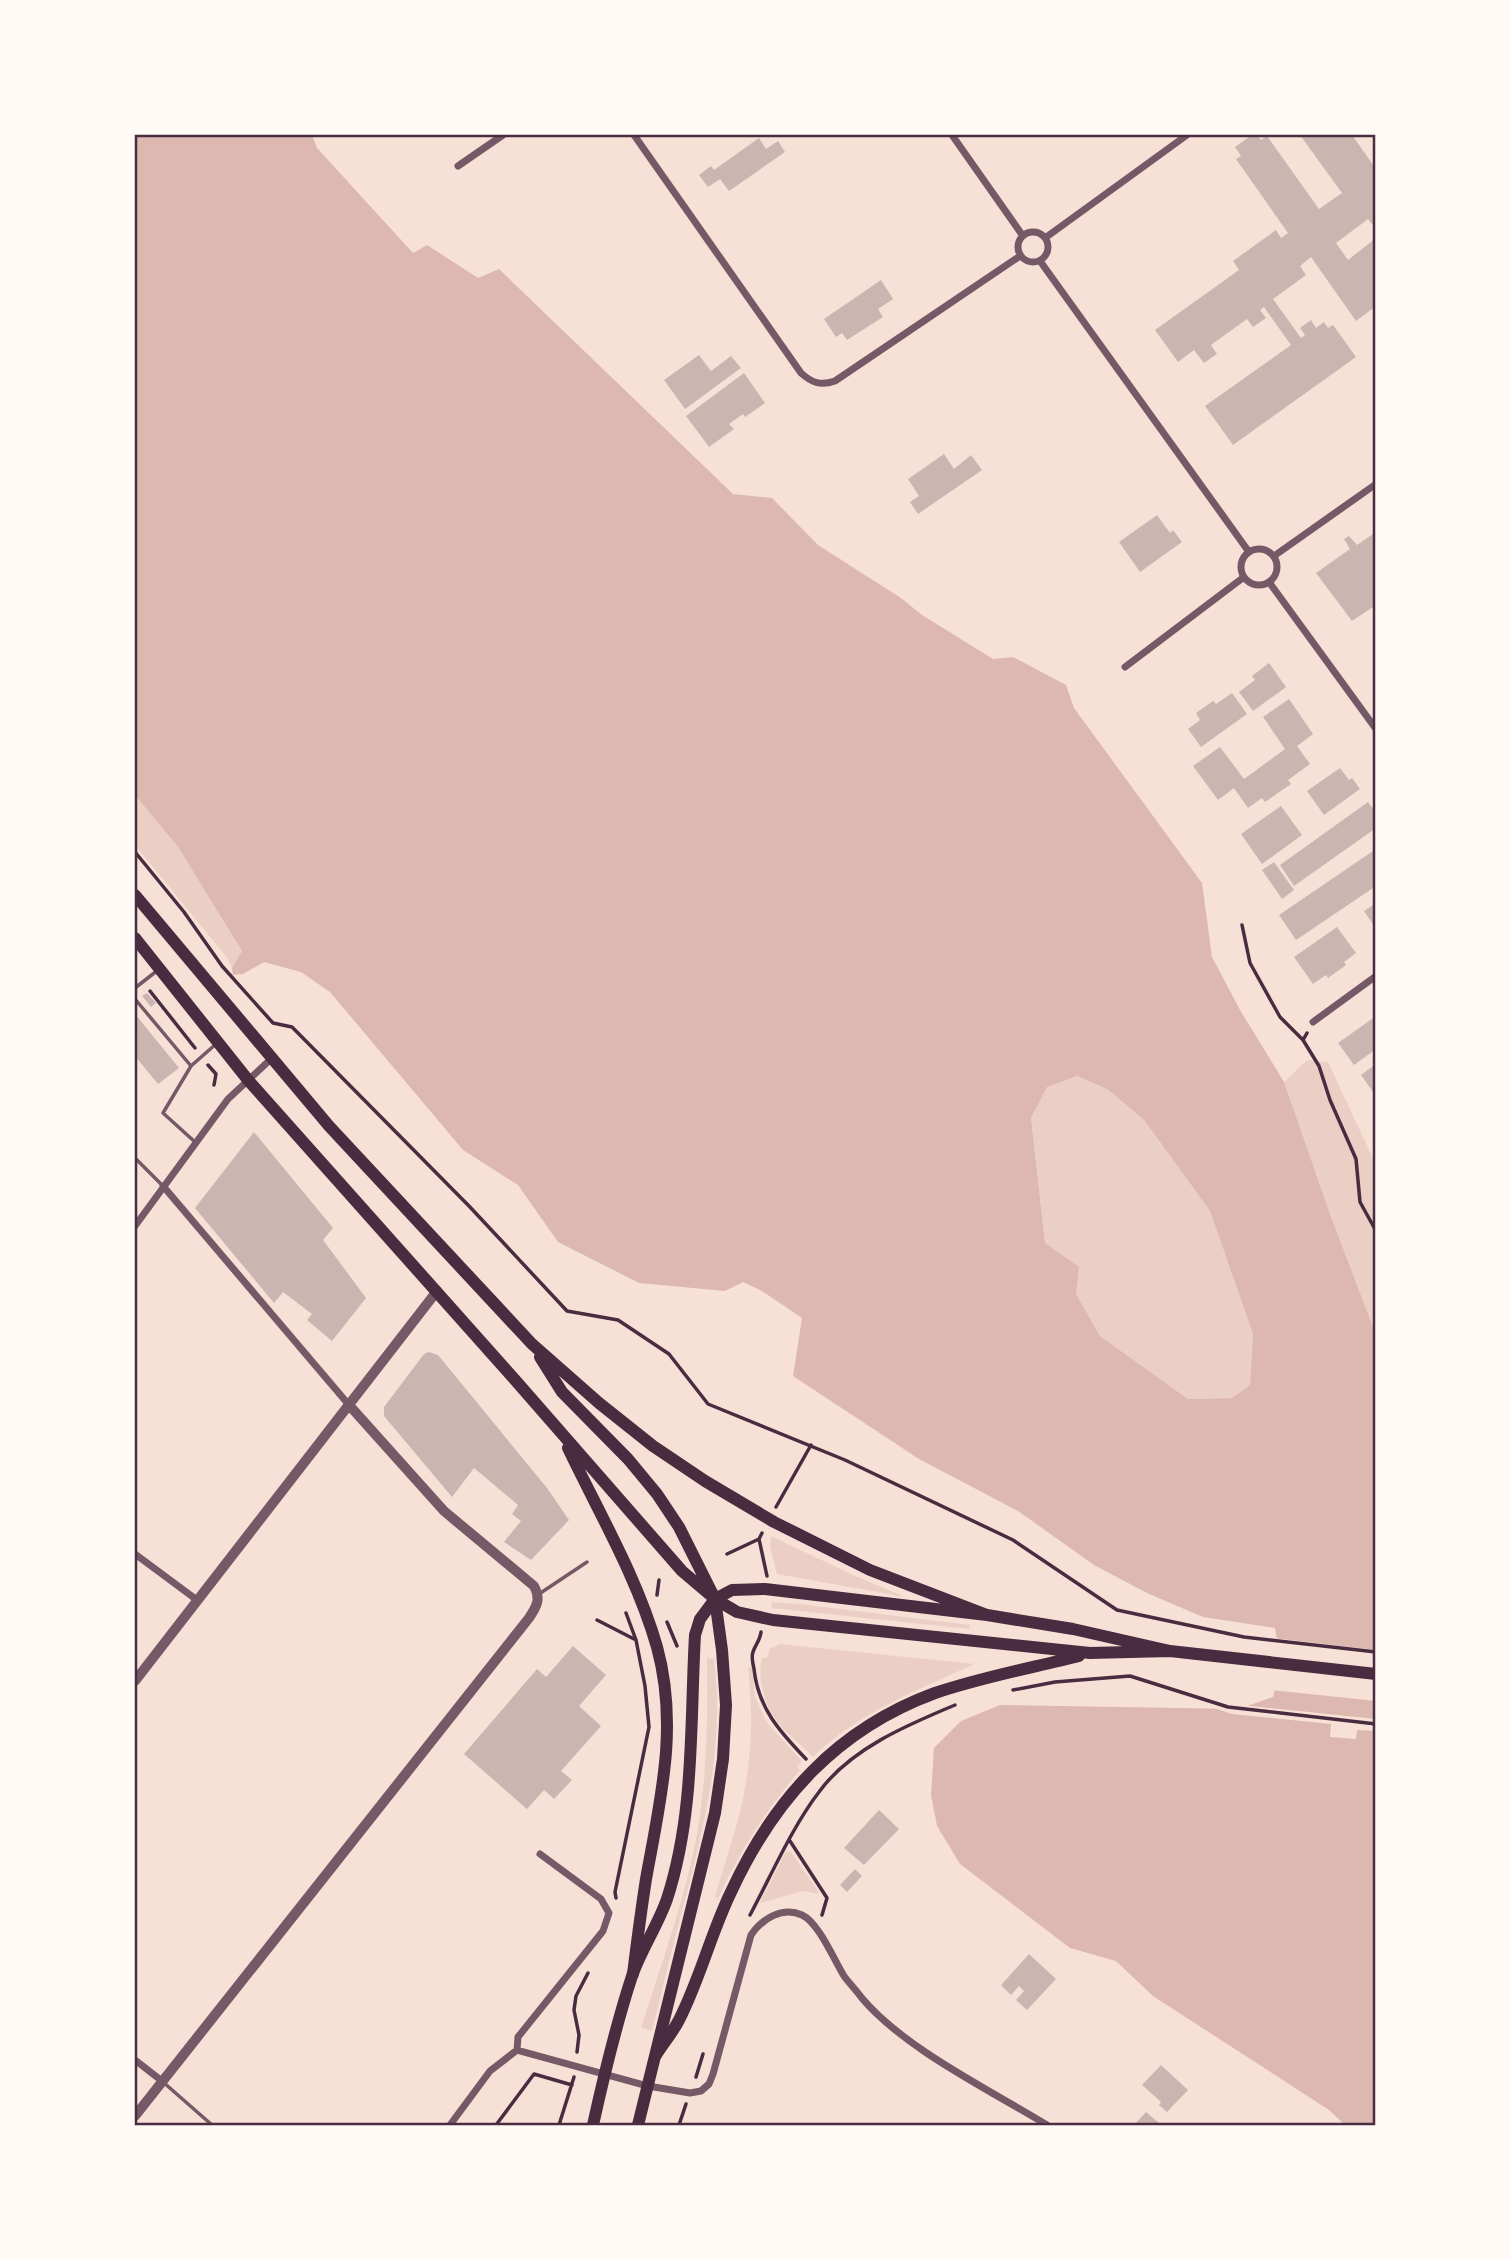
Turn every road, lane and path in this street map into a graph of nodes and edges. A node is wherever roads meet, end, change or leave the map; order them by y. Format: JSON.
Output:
{"nodes":[{"id":1,"x":503,"y":135,"type":"edge"},
{"id":2,"x":634,"y":135,"type":"edge"},
{"id":3,"x":952,"y":135,"type":"edge"},
{"id":4,"x":1187,"y":135,"type":"edge"},
{"id":5,"x":458,"y":166,"type":"dead end"},
{"id":6,"x":1023,"y":236,"type":"junction"},
{"id":7,"x":1045,"y":238,"type":"junction"},
{"id":8,"x":1020,"y":256,"type":"junction"},
{"id":9,"x":1040,"y":261,"type":"junction"},
{"id":10,"x":1376,"y":484,"type":"edge"},
{"id":11,"x":1249,"y":552,"type":"junction"},
{"id":12,"x":1274,"y":556,"type":"junction"},
{"id":13,"x":1244,"y":577,"type":"junction"},
{"id":14,"x":1269,"y":582,"type":"junction"},
{"id":15,"x":1125,"y":667,"type":"dead end"},
{"id":16,"x":1376,"y":729,"type":"edge"},
{"id":17,"x":135,"y":852,"type":"edge"},
{"id":18,"x":135,"y":895,"type":"edge"},
{"id":19,"x":1242,"y":925,"type":"dead end"},
{"id":20,"x":135,"y":937,"type":"edge"},
{"id":21,"x":161,"y":969,"type":"junction"},
{"id":22,"x":1376,"y":976,"type":"edge"},
{"id":23,"x":141,"y":984,"type":"junction"},
{"id":24,"x":135,"y":988,"type":"edge"},
{"id":25,"x":135,"y":999,"type":"edge"},
{"id":26,"x":1313,"y":1022,"type":"joint"},
{"id":27,"x":1303,"y":1040,"type":"junction"},
{"id":28,"x":217,"y":1044,"type":"junction"},
{"id":29,"x":202,"y":1057,"type":"junction"},
{"id":30,"x":271,"y":1059,"type":"junction"},
{"id":31,"x":191,"y":1066,"type":"junction"},
{"id":32,"x":248,"y":1080,"type":"junction"},
{"id":33,"x":214,"y":1085,"type":"dead end"},
{"id":34,"x":195,"y":1142,"type":"junction"},
{"id":35,"x":135,"y":1158,"type":"edge"},
{"id":36,"x":163,"y":1186,"type":"junction"},
{"id":37,"x":135,"y":1226,"type":"edge"},
{"id":38,"x":1376,"y":1231,"type":"edge"},
{"id":39,"x":437,"y":1291,"type":"junction"},
{"id":40,"x":532,"y":1344,"type":"junction"},
{"id":41,"x":349,"y":1405,"type":"junction"},
{"id":42,"x":561,"y":1433,"type":"junction"},
{"id":43,"x":759,"y":1539,"type":"dead end"},
{"id":44,"x":135,"y":1554,"type":"edge"},
{"id":45,"x":727,"y":1554,"type":"dead end"},
{"id":46,"x":587,"y":1562,"type":"dead end"},
{"id":47,"x":659,"y":1580,"type":"dead end"},
{"id":48,"x":538,"y":1594,"type":"junction"},
{"id":49,"x":715,"y":1599,"type":"junction"},
{"id":50,"x":197,"y":1600,"type":"junction"},
{"id":51,"x":659,"y":1601,"type":"dead end"},
{"id":52,"x":626,"y":1613,"type":"dead end"},
{"id":53,"x":987,"y":1615,"type":"junction"},
{"id":54,"x":597,"y":1620,"type":"dead end"},
{"id":55,"x":636,"y":1640,"type":"junction"},
{"id":56,"x":760,"y":1641,"type":"dead end"},
{"id":57,"x":1170,"y":1651,"type":"junction"},
{"id":58,"x":1376,"y":1652,"type":"edge"},
{"id":59,"x":1090,"y":1654,"type":"junction"},
{"id":60,"x":1376,"y":1674,"type":"edge"},
{"id":61,"x":135,"y":1681,"type":"edge"},
{"id":62,"x":1002,"y":1691,"type":"dead end"},
{"id":63,"x":961,"y":1702,"type":"dead end"},
{"id":64,"x":1376,"y":1724,"type":"edge"},
{"id":65,"x":807,"y":1760,"type":"dead end"},
{"id":66,"x":790,"y":1841,"type":"junction"},
{"id":67,"x":540,"y":1854,"type":"dead end"},
{"id":68,"x":617,"y":1902,"type":"dead end"},
{"id":69,"x":747,"y":1920,"type":"dead end"},
{"id":70,"x":818,"y":1932,"type":"junction"},
{"id":71,"x":589,"y":1970,"type":"dead end"},
{"id":72,"x":633,"y":1974,"type":"junction"},
{"id":73,"x":705,"y":2048,"type":"dead end"},
{"id":74,"x":517,"y":2050,"type":"junction"},
{"id":75,"x":656,"y":2055,"type":"junction"},
{"id":76,"x":135,"y":2060,"type":"edge"},
{"id":77,"x":578,"y":2066,"type":"junction"},
{"id":78,"x":604,"y":2073,"type":"junction"},
{"id":79,"x":162,"y":2081,"type":"junction"},
{"id":80,"x":572,"y":2085,"type":"junction"},
{"id":81,"x":648,"y":2086,"type":"junction"},
{"id":82,"x":690,"y":2094,"type":"junction"},
{"id":83,"x":135,"y":2116,"type":"edge"},
{"id":84,"x":212,"y":2125,"type":"edge"},
{"id":85,"x":450,"y":2125,"type":"edge"},
{"id":86,"x":496,"y":2125,"type":"edge"},
{"id":87,"x":559,"y":2125,"type":"edge"},
{"id":88,"x":593,"y":2125,"type":"edge"},
{"id":89,"x":638,"y":2125,"type":"edge"},
{"id":90,"x":679,"y":2125,"type":"edge"},
{"id":91,"x":1047,"y":2125,"type":"edge"}],
"edges":[{"from":1,"to":5,"type":"street"},
{"from":2,"to":8,"type":"street"},
{"from":3,"to":6,"type":"street"},
{"from":4,"to":7,"type":"street"},
{"from":6,"to":7,"type":"street"},
{"from":6,"to":8,"type":"street"},
{"from":7,"to":9,"type":"street"},
{"from":8,"to":9,"type":"street"},
{"from":9,"to":11,"type":"street"},
{"from":10,"to":12,"type":"street"},
{"from":11,"to":12,"type":"street"},
{"from":11,"to":13,"type":"street"},
{"from":12,"to":14,"type":"street"},
{"from":13,"to":14,"type":"street"},
{"from":13,"to":15,"type":"street"},
{"from":14,"to":16,"type":"street"},
{"from":17,"to":58,"type":"path"},
{"from":18,"to":30,"type":"main road"},
{"from":19,"to":27,"type":"path"},
{"from":20,"to":21,"type":"main road"},
{"from":21,"to":23,"type":"lane"},
{"from":21,"to":28,"type":"main road"},
{"from":22,"to":26,"type":"street"},
{"from":23,"to":24,"type":"lane"},
{"from":23,"to":29,"type":"path"},
{"from":25,"to":31,"type":"lane"},
{"from":26,"to":27,"type":"path"},
{"from":27,"to":38,"type":"path"},
{"from":28,"to":29,"type":"lane"},
{"from":28,"to":32,"type":"main road"},
{"from":29,"to":31,"type":"lane"},
{"from":29,"to":33,"type":"path"},
{"from":30,"to":32,"type":"street"},
{"from":30,"to":40,"type":"main road"},
{"from":31,"to":34,"type":"lane"},
{"from":32,"to":34,"type":"street"},
{"from":32,"to":39,"type":"main road"},
{"from":34,"to":36,"type":"street"},
{"from":35,"to":36,"type":"lane"},
{"from":36,"to":37,"type":"street"},
{"from":36,"to":41,"type":"street"},
{"from":39,"to":41,"type":"street"},
{"from":39,"to":42,"type":"main road"},
{"from":40,"to":49,"type":"main road"},
{"from":40,"to":53,"type":"main road"},
{"from":41,"to":48,"type":"street"},
{"from":41,"to":50,"type":"street"},
{"from":42,"to":49,"type":"main road"},
{"from":42,"to":72,"type":"main road"},
{"from":43,"to":45,"type":"path"},
{"from":44,"to":50,"type":"street"},
{"from":46,"to":48,"type":"lane"},
{"from":47,"to":51,"type":"path"},
{"from":48,"to":79,"type":"street"},
{"from":49,"to":53,"type":"main road"},
{"from":49,"to":59,"type":"main road"},
{"from":49,"to":72,"type":"main road"},
{"from":49,"to":75,"type":"main road"},
{"from":50,"to":61,"type":"street"},
{"from":52,"to":55,"type":"path"},
{"from":53,"to":57,"type":"main road"},
{"from":54,"to":55,"type":"path"},
{"from":55,"to":68,"type":"path"},
{"from":56,"to":65,"type":"path"},
{"from":57,"to":59,"type":"main road"},
{"from":57,"to":60,"type":"main road"},
{"from":59,"to":75,"type":"main road"},
{"from":62,"to":64,"type":"path"},
{"from":63,"to":66,"type":"path"},
{"from":66,"to":69,"type":"path"},
{"from":66,"to":70,"type":"path"},
{"from":67,"to":74,"type":"street"},
{"from":70,"to":82,"type":"street"},
{"from":70,"to":91,"type":"street"},
{"from":71,"to":77,"type":"path"},
{"from":72,"to":78,"type":"main road"},
{"from":73,"to":82,"type":"path"},
{"from":74,"to":77,"type":"street"},
{"from":74,"to":85,"type":"street"},
{"from":75,"to":81,"type":"main road"},
{"from":76,"to":79,"type":"street"},
{"from":77,"to":78,"type":"street"},
{"from":77,"to":80,"type":"path"},
{"from":78,"to":81,"type":"street"},
{"from":78,"to":88,"type":"main road"},
{"from":79,"to":83,"type":"street"},
{"from":79,"to":84,"type":"lane"},
{"from":80,"to":86,"type":"path"},
{"from":80,"to":87,"type":"path"},
{"from":81,"to":82,"type":"street"},
{"from":81,"to":89,"type":"main road"},
{"from":82,"to":90,"type":"path"}]}
